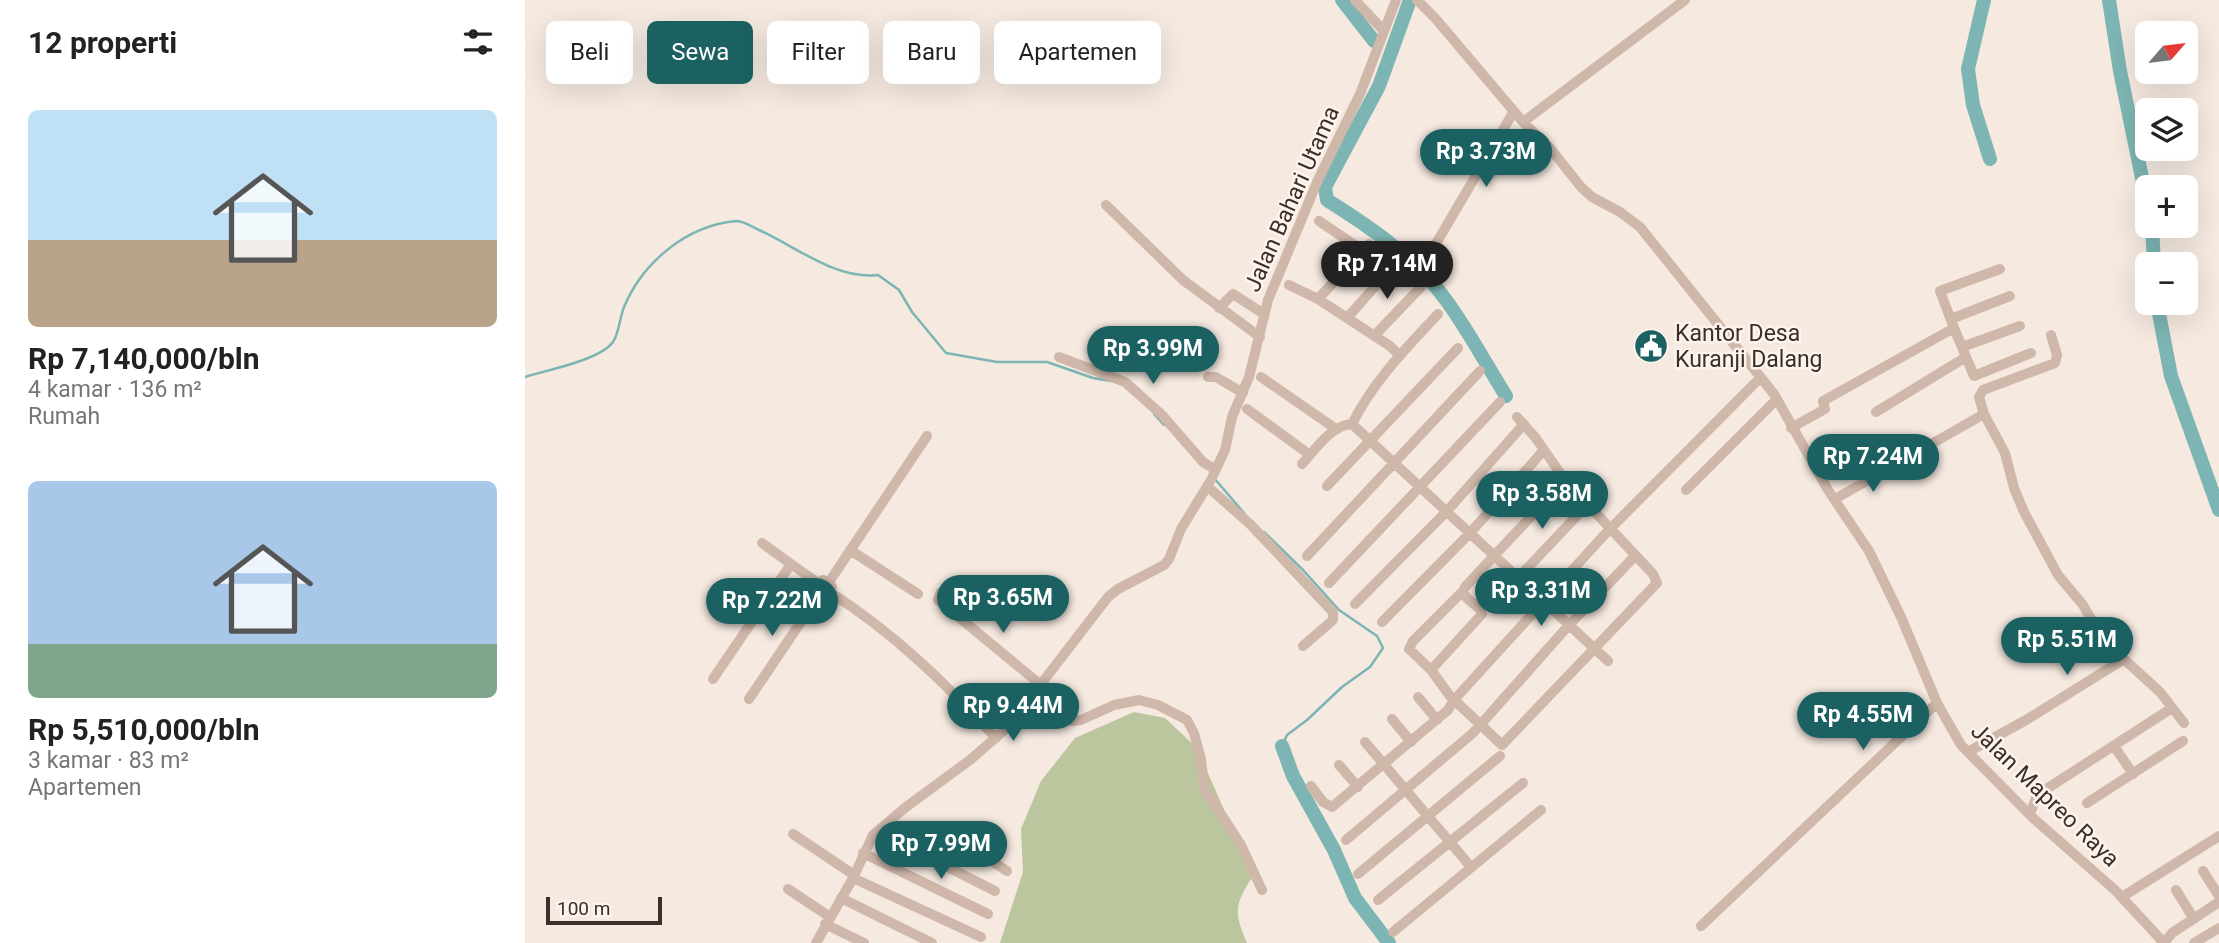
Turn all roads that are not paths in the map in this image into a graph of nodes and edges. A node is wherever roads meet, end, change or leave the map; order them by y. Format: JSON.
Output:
{"nodes":[{"id":1,"x":1355,"y":0,"type":"edge"},
{"id":2,"x":1396,"y":0,"type":"edge"},
{"id":3,"x":1417,"y":0,"type":"edge"},
{"id":4,"x":1685,"y":0,"type":"edge"},
{"id":5,"x":1383,"y":30,"type":"junction"},
{"id":6,"x":1514,"y":111,"type":"junction"},
{"id":7,"x":1523,"y":122,"type":"junction"},
{"id":8,"x":1106,"y":205,"type":"dead end"},
{"id":9,"x":1319,"y":222,"type":"dead end"},
{"id":10,"x":1431,"y":252,"type":"dead end"},
{"id":11,"x":1394,"y":265,"type":"dead end"},
{"id":12,"x":2000,"y":269,"type":"dead end"},
{"id":13,"x":1289,"y":285,"type":"dead end"},
{"id":14,"x":1421,"y":287,"type":"dead end"},
{"id":15,"x":2010,"y":296,"type":"dead end"},
{"id":16,"x":1318,"y":299,"type":"junction"},
{"id":17,"x":1219,"y":308,"type":"junction"},
{"id":18,"x":1264,"y":314,"type":"junction"},
{"id":19,"x":1438,"y":314,"type":"dead end"},
{"id":20,"x":1347,"y":318,"type":"junction"},
{"id":21,"x":1953,"y":323,"type":"junction"},
{"id":22,"x":2019,"y":326,"type":"dead end"},
{"id":23,"x":2051,"y":335,"type":"dead end"},
{"id":24,"x":1374,"y":336,"type":"junction"},
{"id":25,"x":1260,"y":337,"type":"junction"},
{"id":26,"x":1458,"y":348,"type":"dead end"},
{"id":27,"x":1964,"y":352,"type":"junction"},
{"id":28,"x":2031,"y":353,"type":"dead end"},
{"id":29,"x":1400,"y":356,"type":"junction"},
{"id":30,"x":1059,"y":357,"type":"dead end"},
{"id":31,"x":1480,"y":371,"type":"dead end"},
{"id":32,"x":1208,"y":377,"type":"dead end"},
{"id":33,"x":1261,"y":377,"type":"dead end"},
{"id":34,"x":1761,"y":377,"type":"junction"},
{"id":35,"x":1243,"y":393,"type":"junction"},
{"id":36,"x":1776,"y":400,"type":"junction"},
{"id":37,"x":1500,"y":402,"type":"dead end"},
{"id":38,"x":1247,"y":409,"type":"dead end"},
{"id":39,"x":1876,"y":412,"type":"dead end"},
{"id":40,"x":1984,"y":414,"type":"junction"},
{"id":41,"x":1352,"y":424,"type":"junction"},
{"id":42,"x":1791,"y":428,"type":"junction"},
{"id":43,"x":1336,"y":429,"type":"junction"},
{"id":44,"x":927,"y":436,"type":"dead end"},
{"id":45,"x":1369,"y":440,"type":"junction"},
{"id":46,"x":1544,"y":450,"type":"junction"},
{"id":47,"x":1310,"y":455,"type":"junction"},
{"id":48,"x":1302,"y":464,"type":"dead end"},
{"id":49,"x":1395,"y":464,"type":"junction"},
{"id":50,"x":1212,"y":477,"type":"junction"},
{"id":51,"x":1565,"y":480,"type":"junction"},
{"id":52,"x":1327,"y":486,"type":"dead end"},
{"id":53,"x":1419,"y":486,"type":"junction"},
{"id":54,"x":1686,"y":490,"type":"dead end"},
{"id":55,"x":1835,"y":499,"type":"junction"},
{"id":56,"x":1588,"y":505,"type":"junction"},
{"id":57,"x":1447,"y":511,"type":"junction"},
{"id":58,"x":1610,"y":529,"type":"junction"},
{"id":59,"x":1470,"y":533,"type":"junction"},
{"id":60,"x":762,"y":543,"type":"dead end"},
{"id":61,"x":850,"y":550,"type":"junction"},
{"id":62,"x":1494,"y":555,"type":"junction"},
{"id":63,"x":1307,"y":556,"type":"dead end"},
{"id":64,"x":1635,"y":556,"type":"junction"},
{"id":65,"x":791,"y":564,"type":"junction"},
{"id":66,"x":1518,"y":578,"type":"junction"},
{"id":67,"x":829,"y":582,"type":"junction"},
{"id":68,"x":818,"y":583,"type":"junction"},
{"id":69,"x":1329,"y":583,"type":"dead end"},
{"id":70,"x":1463,"y":591,"type":"junction"},
{"id":71,"x":831,"y":593,"type":"junction"},
{"id":72,"x":941,"y":593,"type":"dead end"},
{"id":73,"x":918,"y":594,"type":"dead end"},
{"id":74,"x":819,"y":595,"type":"junction"},
{"id":75,"x":1545,"y":601,"type":"junction"},
{"id":76,"x":1355,"y":604,"type":"dead end"},
{"id":77,"x":1382,"y":622,"type":"dead end"},
{"id":78,"x":1569,"y":625,"type":"junction"},
{"id":79,"x":1303,"y":646,"type":"dead end"},
{"id":80,"x":1594,"y":648,"type":"junction"},
{"id":81,"x":2124,"y":659,"type":"junction"},
{"id":82,"x":1608,"y":661,"type":"dead end"},
{"id":83,"x":1431,"y":670,"type":"junction"},
{"id":84,"x":713,"y":679,"type":"dead end"},
{"id":85,"x":1041,"y":685,"type":"junction"},
{"id":86,"x":1033,"y":696,"type":"junction"},
{"id":87,"x":1418,"y":697,"type":"dead end"},
{"id":88,"x":750,"y":699,"type":"dead end"},
{"id":89,"x":1454,"y":700,"type":"junction"},
{"id":90,"x":1937,"y":703,"type":"junction"},
{"id":91,"x":2172,"y":708,"type":"junction"},
{"id":92,"x":1392,"y":719,"type":"dead end"},
{"id":93,"x":1437,"y":720,"type":"junction"},
{"id":94,"x":2184,"y":723,"type":"dead end"},
{"id":95,"x":1479,"y":724,"type":"junction"},
{"id":96,"x":996,"y":738,"type":"junction"},
{"id":97,"x":1365,"y":741,"type":"dead end"},
{"id":98,"x":2183,"y":741,"type":"dead end"},
{"id":99,"x":1411,"y":742,"type":"junction"},
{"id":100,"x":2114,"y":746,"type":"junction"},
{"id":101,"x":1968,"y":752,"type":"junction"},
{"id":102,"x":1500,"y":756,"type":"dead end"},
{"id":103,"x":1385,"y":764,"type":"junction"},
{"id":104,"x":1339,"y":765,"type":"dead end"},
{"id":105,"x":2133,"y":774,"type":"junction"},
{"id":106,"x":1523,"y":783,"type":"dead end"},
{"id":107,"x":1311,"y":786,"type":"dead end"},
{"id":108,"x":1357,"y":787,"type":"junction"},
{"id":109,"x":1407,"y":789,"type":"junction"},
{"id":110,"x":2087,"y":803,"type":"dead end"},
{"id":111,"x":1541,"y":810,"type":"dead end"},
{"id":112,"x":2030,"y":814,"type":"junction"},
{"id":113,"x":1428,"y":815,"type":"junction"},
{"id":114,"x":793,"y":834,"type":"dead end"},
{"id":115,"x":873,"y":835,"type":"junction"},
{"id":116,"x":2219,"y":836,"type":"edge"},
{"id":117,"x":1346,"y":840,"type":"dead end"},
{"id":118,"x":1450,"y":842,"type":"junction"},
{"id":119,"x":901,"y":844,"type":"junction"},
{"id":120,"x":863,"y":853,"type":"junction"},
{"id":121,"x":1471,"y":867,"type":"junction"},
{"id":122,"x":1007,"y":871,"type":"dead end"},
{"id":123,"x":2203,"y":871,"type":"dead end"},
{"id":124,"x":1357,"y":874,"type":"dead end"},
{"id":125,"x":854,"y":876,"type":"junction"},
{"id":126,"x":788,"y":889,"type":"dead end"},
{"id":127,"x":1262,"y":890,"type":"dead end"},
{"id":128,"x":2176,"y":890,"type":"dead end"},
{"id":129,"x":996,"y":891,"type":"dead end"},
{"id":130,"x":2219,"y":896,"type":"edge"},
{"id":131,"x":2122,"y":897,"type":"junction"},
{"id":132,"x":841,"y":898,"type":"junction"},
{"id":133,"x":1378,"y":900,"type":"dead end"},
{"id":134,"x":2219,"y":902,"type":"edge"},
{"id":135,"x":988,"y":914,"type":"dead end"},
{"id":136,"x":2194,"y":919,"type":"junction"},
{"id":137,"x":828,"y":920,"type":"junction"},
{"id":138,"x":1701,"y":926,"type":"dead end"},
{"id":139,"x":2219,"y":928,"type":"edge"},
{"id":140,"x":1393,"y":933,"type":"dead end"},
{"id":141,"x":981,"y":937,"type":"dead end"},
{"id":142,"x":816,"y":943,"type":"edge"},
{"id":143,"x":864,"y":943,"type":"edge"},
{"id":144,"x":932,"y":943,"type":"edge"},
{"id":145,"x":2164,"y":943,"type":"edge"},
{"id":146,"x":2194,"y":943,"type":"edge"}],
"edges":[{"from":1,"to":5,"type":"street"},
{"from":2,"to":5,"type":"street","name":"Jalan Bahari Utama"},
{"from":3,"to":6,"type":"street","name":"Jalan Mapreo Raya"},
{"from":4,"to":7,"type":"street"},
{"from":5,"to":18,"type":"street","name":"Jalan Bahari Utama"},
{"from":6,"to":7,"type":"street","name":"Jalan Mapreo Raya"},
{"from":6,"to":10,"type":"street"},
{"from":7,"to":34,"type":"street","name":"Jalan Mapreo Raya"},
{"from":8,"to":17,"type":"street"},
{"from":9,"to":16,"type":"street"},
{"from":11,"to":20,"type":"street"},
{"from":12,"to":21,"type":"street"},
{"from":13,"to":16,"type":"street"},
{"from":14,"to":24,"type":"street"},
{"from":15,"to":21,"type":"street"},
{"from":16,"to":20,"type":"street"},
{"from":17,"to":18,"type":"street"},
{"from":17,"to":25,"type":"street"},
{"from":18,"to":25,"type":"street","name":"Jalan Bahari Utama"},
{"from":19,"to":29,"type":"street"},
{"from":20,"to":24,"type":"street"},
{"from":21,"to":27,"type":"street"},
{"from":21,"to":42,"type":"street"},
{"from":22,"to":27,"type":"street"},
{"from":23,"to":40,"type":"street"},
{"from":24,"to":29,"type":"street"},
{"from":25,"to":35,"type":"street","name":"Jalan Bahari Utama"},
{"from":26,"to":45,"type":"street"},
{"from":27,"to":28,"type":"street"},
{"from":27,"to":39,"type":"street"},
{"from":29,"to":41,"type":"street"},
{"from":30,"to":50,"type":"street"},
{"from":31,"to":49,"type":"street"},
{"from":32,"to":35,"type":"street"},
{"from":33,"to":43,"type":"street"},
{"from":34,"to":36,"type":"street","name":"Jalan Mapreo Raya"},
{"from":34,"to":58,"type":"street"},
{"from":35,"to":50,"type":"street","name":"Jalan Bahari Utama"},
{"from":36,"to":42,"type":"street","name":"Jalan Mapreo Raya"},
{"from":36,"to":54,"type":"street"},
{"from":37,"to":53,"type":"street"},
{"from":38,"to":47,"type":"street"},
{"from":40,"to":55,"type":"street"},
{"from":40,"to":81,"type":"street"},
{"from":41,"to":43,"type":"street"},
{"from":41,"to":45,"type":"street"},
{"from":42,"to":55,"type":"street","name":"Jalan Mapreo Raya"},
{"from":43,"to":47,"type":"street"},
{"from":44,"to":61,"type":"street"},
{"from":45,"to":49,"type":"street"},
{"from":45,"to":52,"type":"street"},
{"from":46,"to":51,"type":"street"},
{"from":46,"to":57,"type":"street"},
{"from":46,"to":59,"type":"street"},
{"from":47,"to":48,"type":"street"},
{"from":49,"to":53,"type":"street"},
{"from":49,"to":63,"type":"street"},
{"from":50,"to":79,"type":"street"},
{"from":50,"to":85,"type":"street","name":"Jalan Bahari Utama"},
{"from":51,"to":56,"type":"street"},
{"from":51,"to":62,"type":"street"},
{"from":53,"to":57,"type":"street"},
{"from":53,"to":69,"type":"street"},
{"from":55,"to":90,"type":"street","name":"Jalan Mapreo Raya"},
{"from":56,"to":58,"type":"street"},
{"from":56,"to":66,"type":"street"},
{"from":57,"to":59,"type":"street"},
{"from":57,"to":76,"type":"street"},
{"from":58,"to":64,"type":"street"},
{"from":58,"to":75,"type":"street"},
{"from":59,"to":62,"type":"street"},
{"from":59,"to":77,"type":"street"},
{"from":60,"to":65,"type":"street"},
{"from":61,"to":67,"type":"street"},
{"from":61,"to":73,"type":"street"},
{"from":62,"to":66,"type":"street"},
{"from":62,"to":70,"type":"street"},
{"from":64,"to":78,"type":"street"},
{"from":64,"to":80,"type":"street"},
{"from":65,"to":68,"type":"street"},
{"from":65,"to":84,"type":"street"},
{"from":66,"to":75,"type":"street"},
{"from":67,"to":68,"type":"street"},
{"from":67,"to":71,"type":"street"},
{"from":68,"to":74,"type":"street"},
{"from":70,"to":83,"type":"street"},
{"from":70,"to":83,"type":"street"},
{"from":71,"to":74,"type":"street"},
{"from":71,"to":96,"type":"street"},
{"from":72,"to":85,"type":"street"},
{"from":74,"to":88,"type":"street"},
{"from":75,"to":78,"type":"street"},
{"from":75,"to":89,"type":"street"},
{"from":78,"to":80,"type":"street"},
{"from":78,"to":95,"type":"street"},
{"from":80,"to":82,"type":"street"},
{"from":80,"to":95,"type":"street"},
{"from":81,"to":91,"type":"street"},
{"from":81,"to":101,"type":"street"},
{"from":83,"to":89,"type":"street"},
{"from":85,"to":86,"type":"street","name":"Jalan Bahari Utama"},
{"from":86,"to":96,"type":"street","name":"Jalan Bahari Utama"},
{"from":86,"to":127,"type":"street"},
{"from":87,"to":93,"type":"street"},
{"from":89,"to":93,"type":"street"},
{"from":89,"to":95,"type":"street"},
{"from":90,"to":101,"type":"street","name":"Jalan Mapreo Raya"},
{"from":90,"to":138,"type":"street"},
{"from":91,"to":94,"type":"street"},
{"from":91,"to":100,"type":"street"},
{"from":92,"to":99,"type":"street"},
{"from":93,"to":99,"type":"street"},
{"from":95,"to":109,"type":"street"},
{"from":96,"to":115,"type":"street","name":"Jalan Bahari Utama"},
{"from":97,"to":103,"type":"street"},
{"from":98,"to":105,"type":"street"},
{"from":99,"to":103,"type":"street"},
{"from":100,"to":105,"type":"street"},
{"from":100,"to":112,"type":"street"},
{"from":101,"to":112,"type":"street","name":"Jalan Mapreo Raya"},
{"from":102,"to":113,"type":"street"},
{"from":103,"to":108,"type":"street"},
{"from":103,"to":109,"type":"street"},
{"from":104,"to":108,"type":"street"},
{"from":105,"to":110,"type":"street"},
{"from":106,"to":118,"type":"street"},
{"from":107,"to":108,"type":"street"},
{"from":109,"to":113,"type":"street"},
{"from":109,"to":117,"type":"street"},
{"from":111,"to":121,"type":"street"},
{"from":112,"to":131,"type":"street","name":"Jalan Mapreo Raya"},
{"from":113,"to":118,"type":"street"},
{"from":113,"to":124,"type":"street"},
{"from":114,"to":125,"type":"street"},
{"from":115,"to":119,"type":"street"},
{"from":115,"to":120,"type":"street"},
{"from":116,"to":131,"type":"street"},
{"from":118,"to":121,"type":"street"},
{"from":118,"to":133,"type":"street"},
{"from":119,"to":122,"type":"street"},
{"from":119,"to":129,"type":"street"},
{"from":120,"to":125,"type":"street"},
{"from":120,"to":135,"type":"street"},
{"from":121,"to":140,"type":"street"},
{"from":123,"to":130,"type":"street"},
{"from":125,"to":132,"type":"street"},
{"from":125,"to":141,"type":"street"},
{"from":126,"to":137,"type":"street"},
{"from":128,"to":136,"type":"street"},
{"from":131,"to":145,"type":"street","name":"Jalan Mapreo Raya"},
{"from":132,"to":137,"type":"street"},
{"from":132,"to":144,"type":"street"},
{"from":134,"to":136,"type":"street"},
{"from":136,"to":145,"type":"street"},
{"from":137,"to":142,"type":"street"},
{"from":137,"to":143,"type":"street"},
{"from":139,"to":146,"type":"street"}]}
